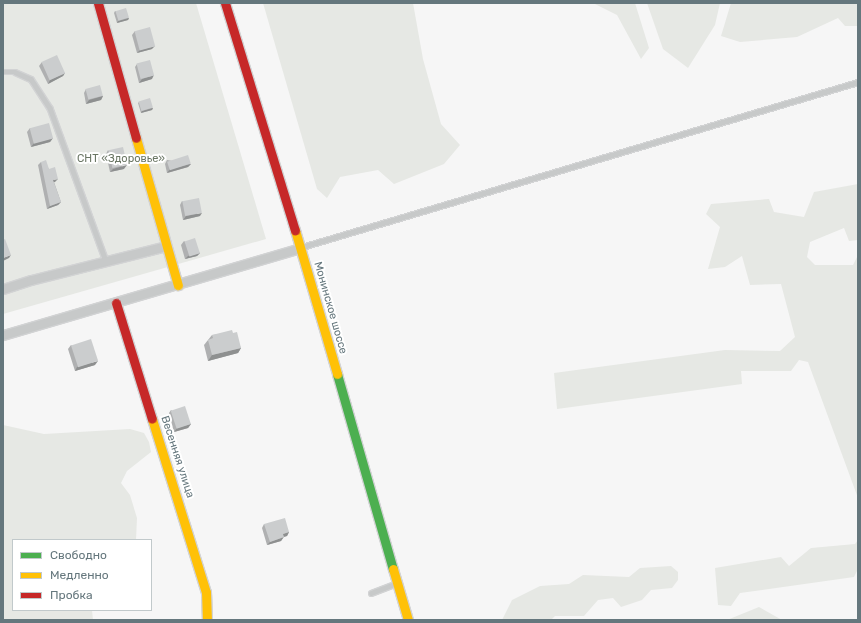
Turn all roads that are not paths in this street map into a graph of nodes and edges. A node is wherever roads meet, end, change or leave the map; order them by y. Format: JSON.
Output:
{"nodes":[{"id":1,"x":98,"y":3,"type":"edge"},
{"id":2,"x":225,"y":3,"type":"edge"},
{"id":3,"x":3,"y":72,"type":"edge"},
{"id":4,"x":858,"y":82,"type":"edge"},
{"id":5,"x":166,"y":246,"type":"junction"},
{"id":6,"x":300,"y":248,"type":"junction"},
{"id":7,"x":106,"y":261,"type":"junction"},
{"id":8,"x":178,"y":285,"type":"junction"},
{"id":9,"x":3,"y":289,"type":"edge"},
{"id":10,"x":116,"y":303,"type":"junction"},
{"id":11,"x":3,"y":335,"type":"edge"},
{"id":12,"x":398,"y":583,"type":"junction"},
{"id":13,"x":371,"y":593,"type":"dead end"},
{"id":14,"x":207,"y":620,"type":"edge"},
{"id":15,"x":408,"y":620,"type":"edge"}],
"edges":[{"from":1,"to":5,"type":"main road"},
{"from":2,"to":6,"type":"main road","name":"Монинское шоссе"},
{"from":3,"to":7,"type":"lane"},
{"from":4,"to":6,"type":"lane"},
{"from":5,"to":7,"type":"street"},
{"from":5,"to":8,"type":"main road"},
{"from":6,"to":8,"type":"street"},
{"from":6,"to":12,"type":"main road","name":"Монинское шоссе"},
{"from":7,"to":9,"type":"street"},
{"from":8,"to":10,"type":"street"},
{"from":10,"to":11,"type":"street"},
{"from":10,"to":14,"type":"main road","name":"Весенняя улица"},
{"from":12,"to":13,"type":"lane"},
{"from":12,"to":15,"type":"main road","name":"Монинское шоссе"}]}
